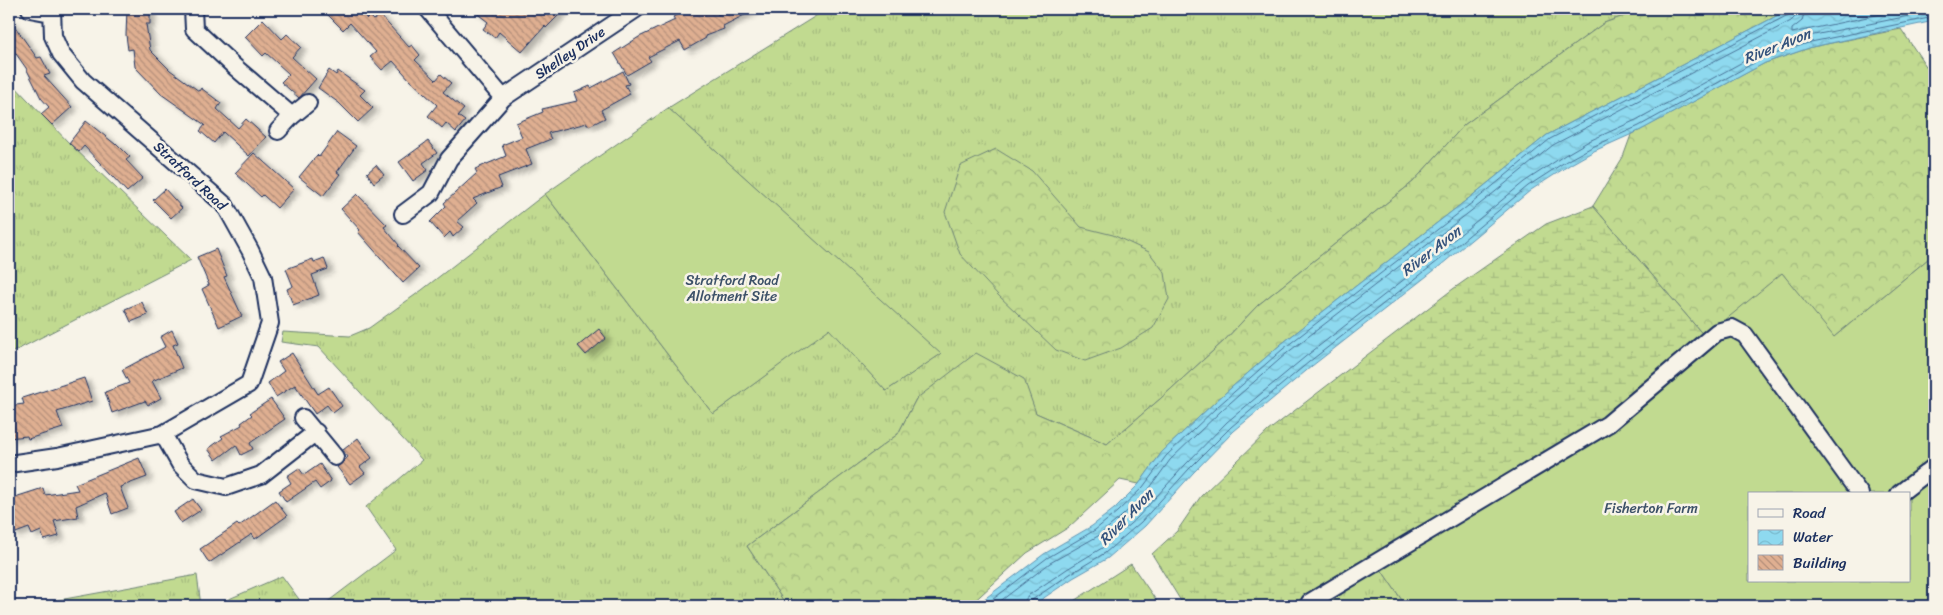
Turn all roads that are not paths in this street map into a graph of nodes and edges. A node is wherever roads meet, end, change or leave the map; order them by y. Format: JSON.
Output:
{"nodes":[{"id":1,"x":30,"y":9,"type":"edge"},
{"id":2,"x":193,"y":9,"type":"edge"},
{"id":3,"x":428,"y":9,"type":"edge"},
{"id":4,"x":636,"y":9,"type":"edge"},
{"id":5,"x":52,"y":11,"type":"edge"},
{"id":6,"x":503,"y":98,"type":"junction"},
{"id":7,"x":308,"y":103,"type":"dead end"},
{"id":8,"x":292,"y":116,"type":"junction"},
{"id":9,"x":278,"y":131,"type":"dead end"},
{"id":10,"x":402,"y":214,"type":"dead end"},
{"id":11,"x":302,"y":418,"type":"dead end"},
{"id":12,"x":316,"y":432,"type":"junction"},
{"id":13,"x":164,"y":434,"type":"junction"},
{"id":14,"x":335,"y":457,"type":"dead end"},
{"id":15,"x":9,"y":464,"type":"edge"},
{"id":16,"x":1934,"y":467,"type":"edge"},
{"id":17,"x":1859,"y":492,"type":"edge"},
{"id":18,"x":1903,"y":492,"type":"edge"},
{"id":19,"x":1308,"y":606,"type":"edge"}],
"edges":[{"from":1,"to":5,"type":"street"},
{"from":2,"to":8,"type":"street"},
{"from":3,"to":6,"type":"street"},
{"from":4,"to":6,"type":"street","name":"Shelley Drive"},
{"from":5,"to":13,"type":"street","name":"Stratford Road"},
{"from":6,"to":10,"type":"street","name":"Shelley Drive"},
{"from":7,"to":8,"type":"street"},
{"from":8,"to":9,"type":"street"},
{"from":11,"to":12,"type":"street"},
{"from":12,"to":13,"type":"street"},
{"from":12,"to":14,"type":"street"},
{"from":13,"to":15,"type":"street","name":"Stratford Road"},
{"from":16,"to":18,"type":"street"},
{"from":17,"to":19,"type":"street"}]}
